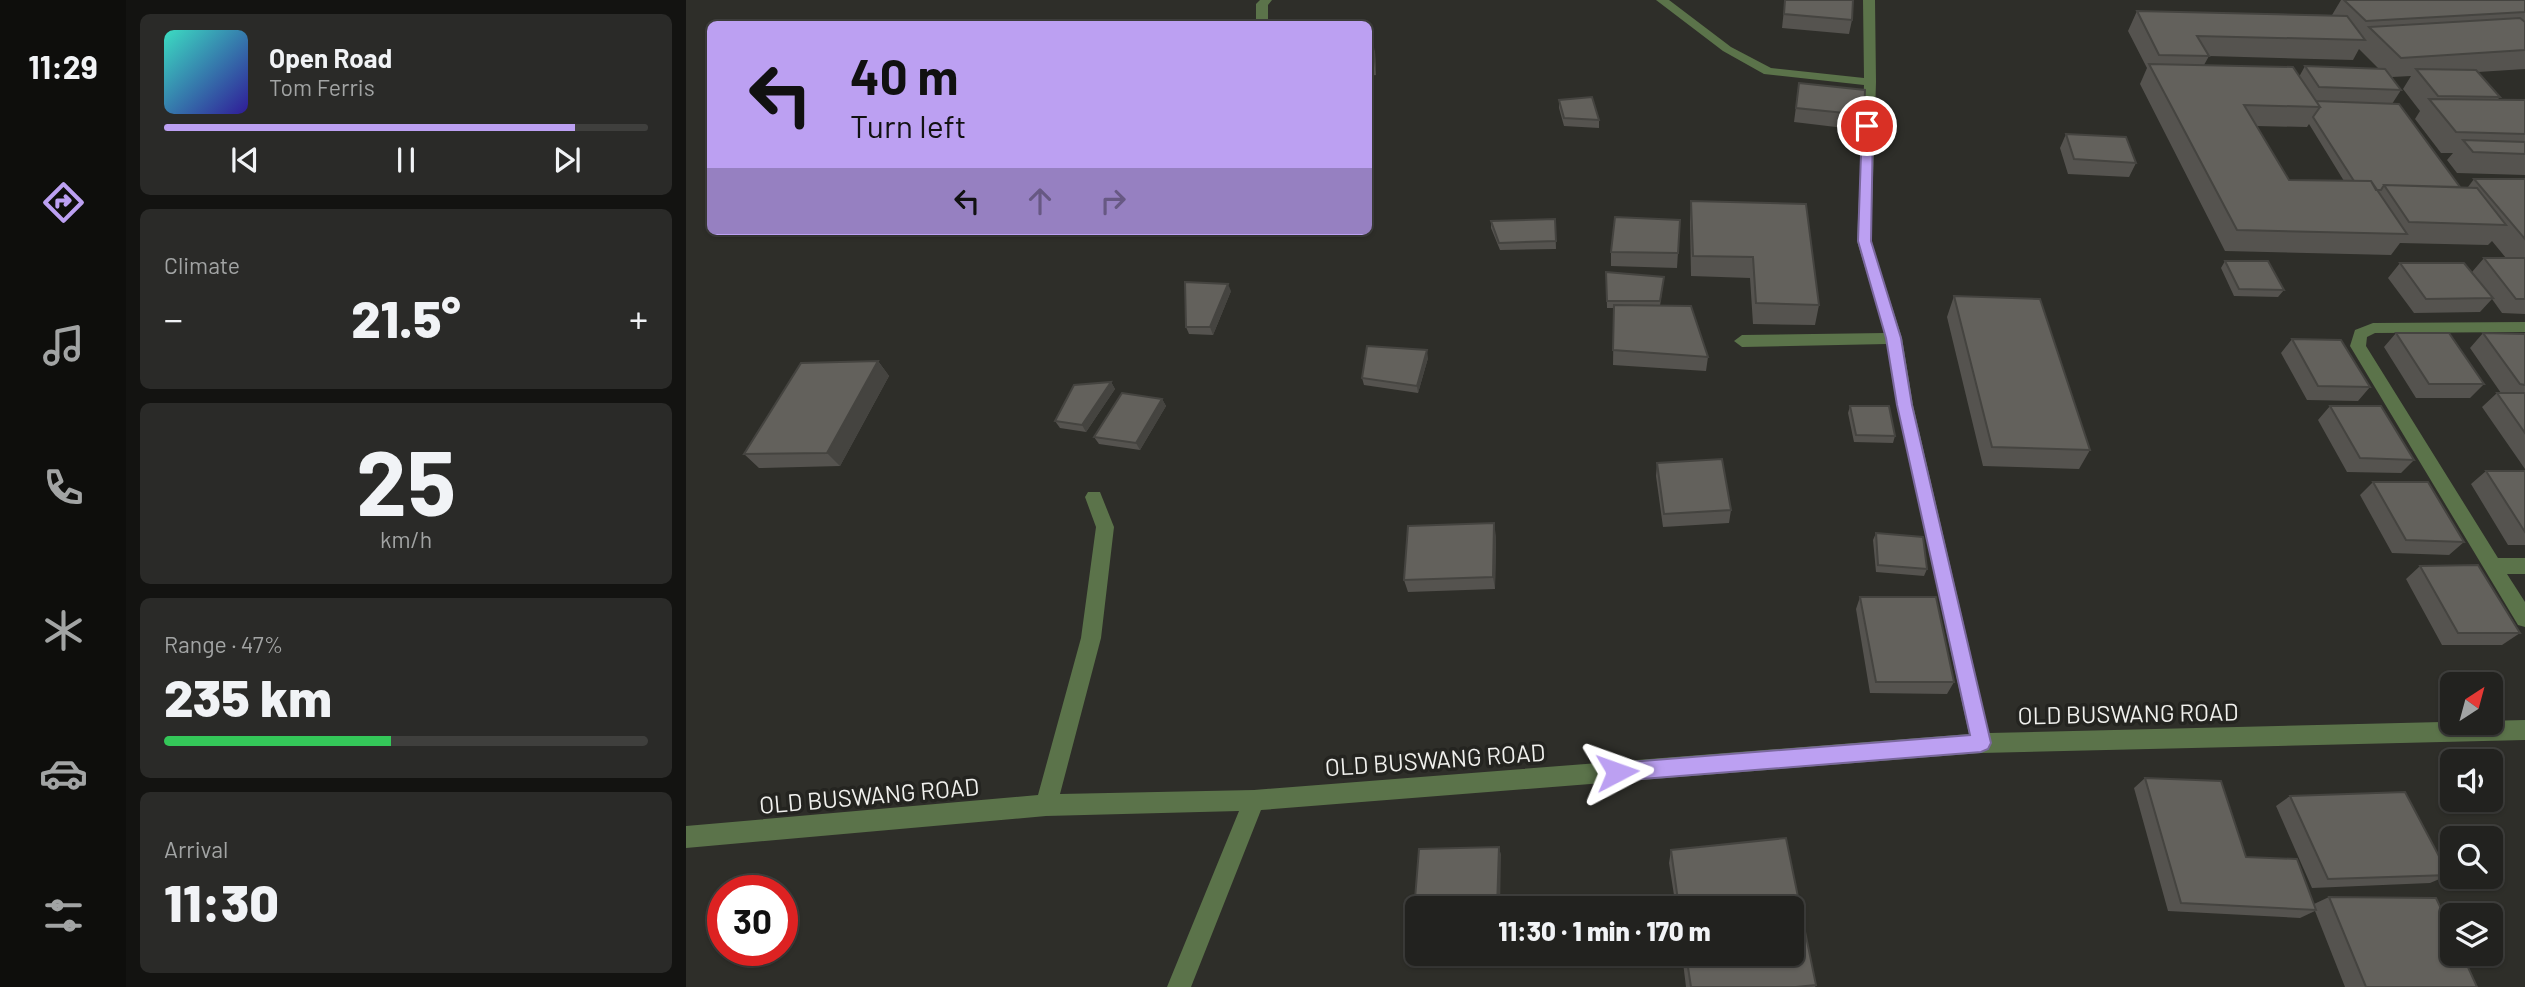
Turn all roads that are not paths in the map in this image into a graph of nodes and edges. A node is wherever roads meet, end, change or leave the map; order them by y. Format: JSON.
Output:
{"nodes":[{"id":1,"x":1266,"y":0,"type":"edge"},
{"id":2,"x":1661,"y":0,"type":"edge"},
{"id":3,"x":1869,"y":0,"type":"edge"},
{"id":4,"x":1262,"y":19,"type":"dead end"},
{"id":5,"x":1870,"y":82,"type":"junction"},
{"id":6,"x":2525,"y":327,"type":"edge"},
{"id":7,"x":1894,"y":338,"type":"junction"},
{"id":8,"x":1742,"y":341,"type":"dead end"},
{"id":9,"x":1094,"y":497,"type":"dead end"},
{"id":10,"x":2493,"y":566,"type":"junction"},
{"id":11,"x":2525,"y":566,"type":"edge"},
{"id":12,"x":2525,"y":619,"type":"edge"},
{"id":13,"x":2525,"y":730,"type":"edge"},
{"id":14,"x":1981,"y":743,"type":"junction"},
{"id":15,"x":1254,"y":800,"type":"junction"},
{"id":16,"x":1046,"y":806,"type":"junction"},
{"id":17,"x":686,"y":837,"type":"edge"},
{"id":18,"x":1179,"y":987,"type":"edge"}],
"edges":[{"from":1,"to":4,"type":"street"},
{"from":2,"to":5,"type":"street"},
{"from":3,"to":5,"type":"street"},
{"from":5,"to":7,"type":"street"},
{"from":6,"to":10,"type":"street"},
{"from":7,"to":8,"type":"street"},
{"from":7,"to":14,"type":"street"},
{"from":9,"to":16,"type":"street"},
{"from":10,"to":11,"type":"street"},
{"from":10,"to":12,"type":"street"},
{"from":13,"to":14,"type":"street","name":"OLD BUSWANG ROAD"},
{"from":14,"to":15,"type":"street","name":"OLD BUSWANG ROAD"},
{"from":15,"to":16,"type":"street","name":"OLD BUSWANG ROAD"},
{"from":15,"to":18,"type":"street"},
{"from":16,"to":17,"type":"street","name":"OLD BUSWANG ROAD"}]}
